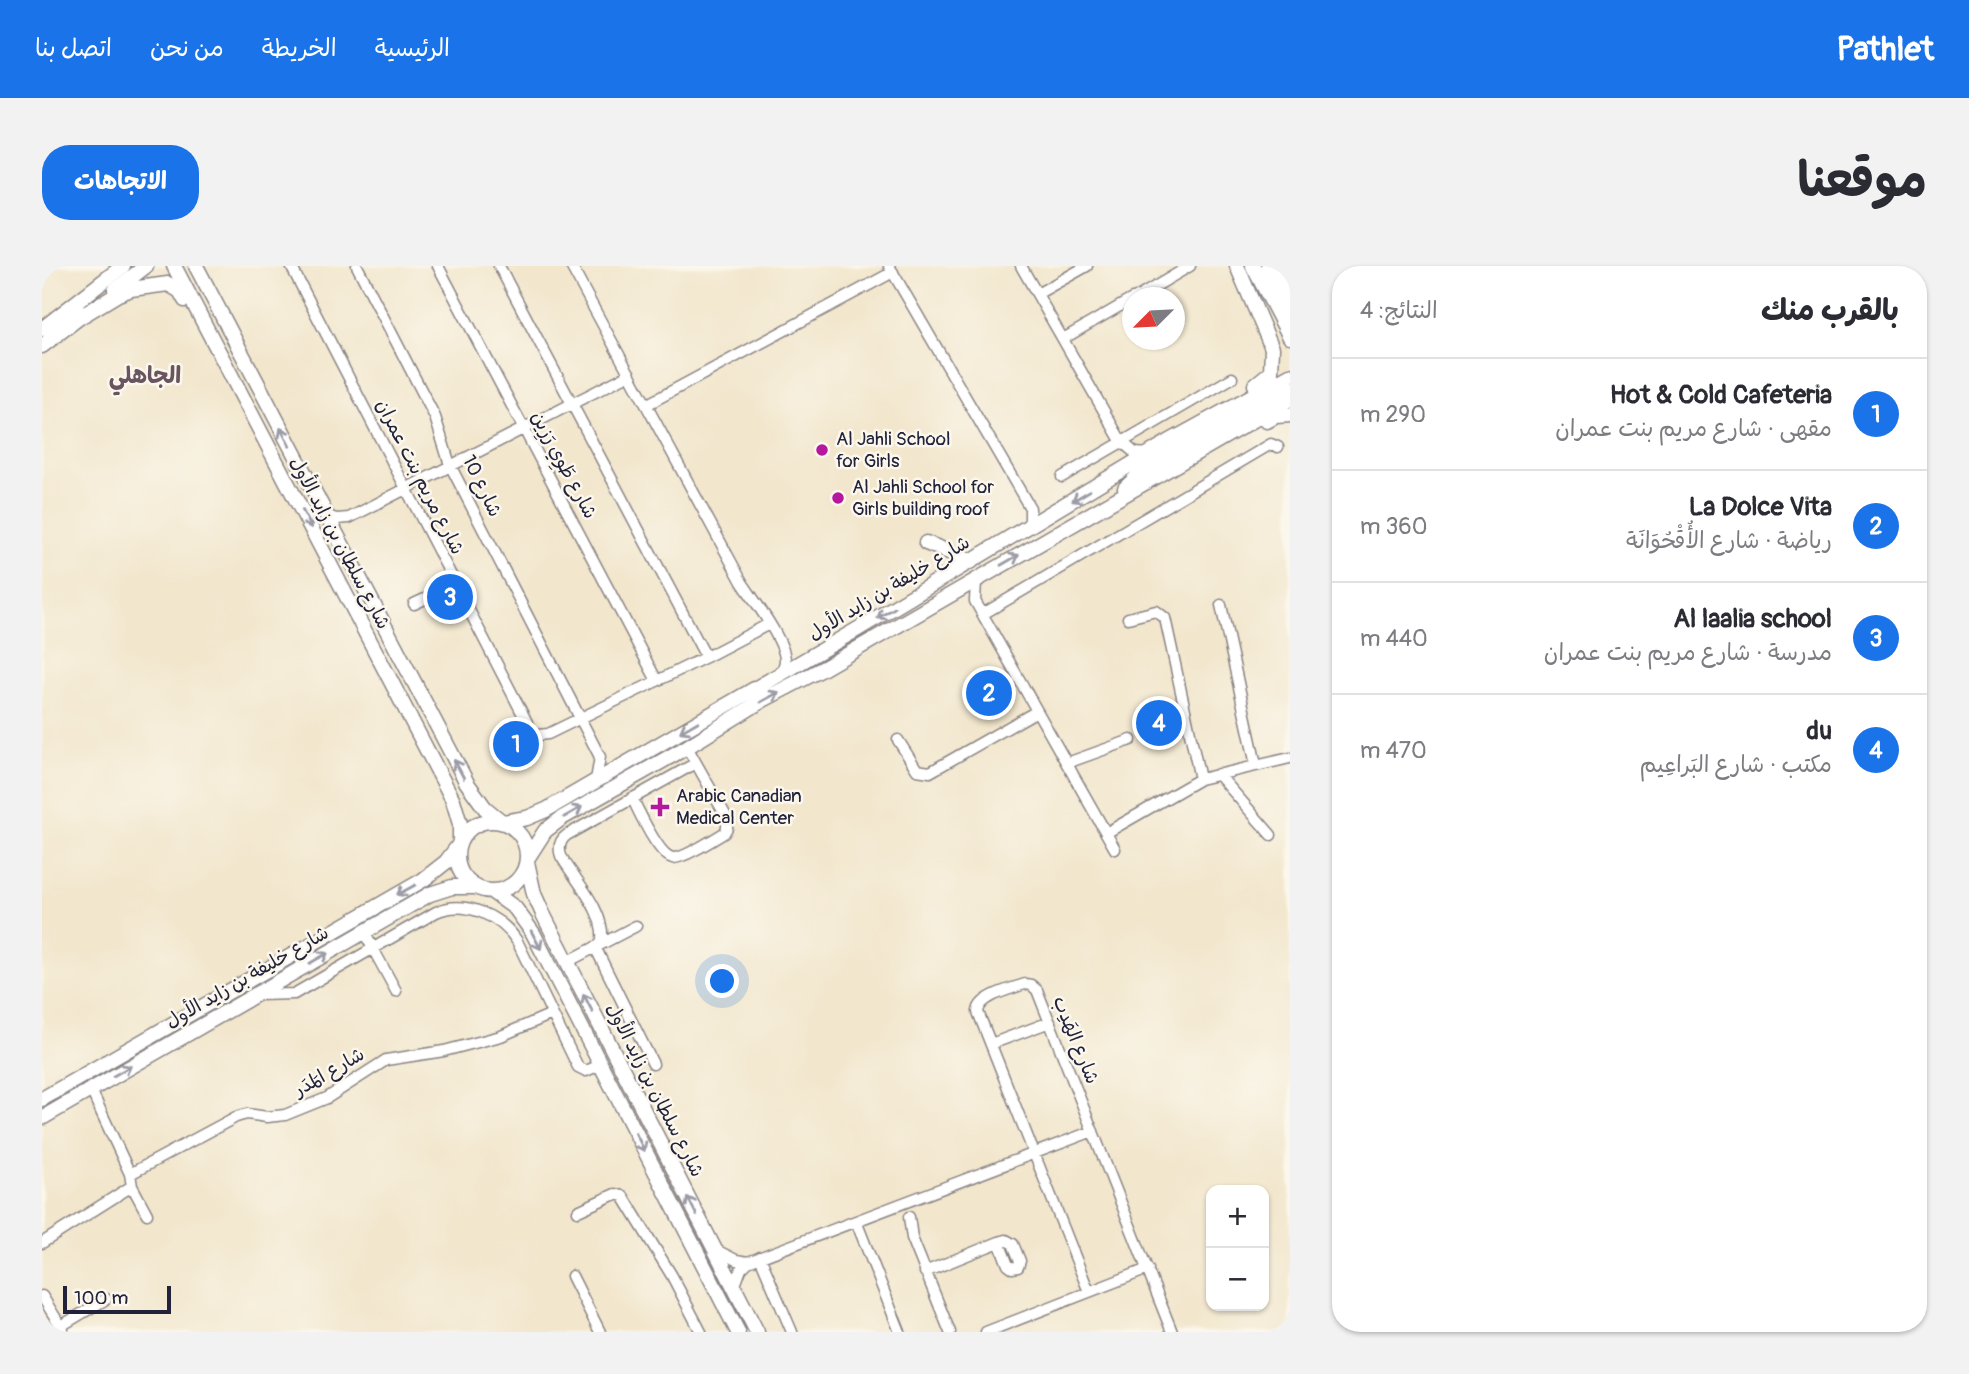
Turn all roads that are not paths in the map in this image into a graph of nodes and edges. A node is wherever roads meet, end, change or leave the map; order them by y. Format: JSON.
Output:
{"nodes":[{"id":1,"x":116,"y":266,"type":"edge"},
{"id":2,"x":123,"y":266,"type":"edge"},
{"id":3,"x":146,"y":266,"type":"edge"},
{"id":4,"x":174,"y":266,"type":"edge"},
{"id":5,"x":185,"y":266,"type":"edge"},
{"id":6,"x":196,"y":266,"type":"edge"},
{"id":7,"x":290,"y":266,"type":"edge"},
{"id":8,"x":357,"y":266,"type":"edge"},
{"id":9,"x":438,"y":266,"type":"edge"},
{"id":10,"x":499,"y":266,"type":"edge"},
{"id":11,"x":571,"y":266,"type":"edge"},
{"id":12,"x":1021,"y":266,"type":"edge"},
{"id":13,"x":1087,"y":266,"type":"edge"},
{"id":14,"x":1189,"y":266,"type":"edge"},
{"id":15,"x":1237,"y":266,"type":"edge"},
{"id":16,"x":1253,"y":266,"type":"edge"},
{"id":17,"x":1268,"y":266,"type":"edge"},
{"id":18,"x":1281,"y":266,"type":"edge"},
{"id":19,"x":891,"y":269,"type":"edge"},
{"id":20,"x":1290,"y":276,"type":"edge"},
{"id":21,"x":1290,"y":285,"type":"edge"},
{"id":22,"x":1153,"y":287,"type":"edge"},
{"id":23,"x":1037,"y":294,"type":"junction"},
{"id":24,"x":1122,"y":305,"type":"edge"},
{"id":25,"x":1290,"y":310,"type":"edge"},
{"id":26,"x":77,"y":311,"type":"junction"},
{"id":27,"x":207,"y":328,"type":"junction"},
{"id":28,"x":42,"y":329,"type":"edge"},
{"id":29,"x":1290,"y":337,"type":"edge"},
{"id":30,"x":1063,"y":339,"type":"junction"},
{"id":31,"x":42,"y":346,"type":"edge"},
{"id":32,"x":241,"y":351,"type":"junction"},
{"id":33,"x":630,"y":374,"type":"junction"},
{"id":34,"x":1232,"y":378,"type":"dead end"},
{"id":35,"x":1290,"y":379,"type":"edge"},
{"id":36,"x":1290,"y":399,"type":"edge"},
{"id":37,"x":573,"y":403,"type":"junction"},
{"id":38,"x":646,"y":405,"type":"junction"},
{"id":39,"x":1290,"y":415,"type":"edge"},
{"id":40,"x":524,"y":428,"type":"junction"},
{"id":41,"x":1123,"y":443,"type":"junction"},
{"id":42,"x":1165,"y":444,"type":"junction"},
{"id":43,"x":1278,"y":447,"type":"dead end"},
{"id":44,"x":1151,"y":454,"type":"junction"},
{"id":45,"x":450,"y":465,"type":"junction"},
{"id":46,"x":1123,"y":471,"type":"junction"},
{"id":47,"x":1062,"y":477,"type":"dead end"},
{"id":48,"x":1147,"y":482,"type":"junction"},
{"id":49,"x":407,"y":489,"type":"junction"},
{"id":50,"x":1112,"y":501,"type":"junction"},
{"id":51,"x":1030,"y":508,"type":"junction"},
{"id":52,"x":1050,"y":515,"type":"junction"},
{"id":53,"x":326,"y":516,"type":"junction"},
{"id":54,"x":349,"y":518,"type":"junction"},
{"id":55,"x":1027,"y":529,"type":"junction"},
{"id":56,"x":338,"y":539,"type":"junction"},
{"id":57,"x":926,"y":543,"type":"dead end"},
{"id":58,"x":972,"y":561,"type":"junction"},
{"id":59,"x":976,"y":580,"type":"junction"},
{"id":60,"x":455,"y":584,"type":"junction"},
{"id":61,"x":954,"y":592,"type":"junction"},
{"id":62,"x":975,"y":601,"type":"junction"},
{"id":63,"x":414,"y":604,"type":"dead end"},
{"id":64,"x":1221,"y":605,"type":"dead end"},
{"id":65,"x":983,"y":614,"type":"junction"},
{"id":66,"x":1128,"y":618,"type":"dead end"},
{"id":67,"x":769,"y":624,"type":"junction"},
{"id":68,"x":783,"y":652,"type":"junction"},
{"id":69,"x":706,"y":657,"type":"junction"},
{"id":70,"x":803,"y":661,"type":"junction"},
{"id":71,"x":779,"y":675,"type":"junction"},
{"id":72,"x":657,"y":681,"type":"junction"},
{"id":73,"x":1037,"y":711,"type":"junction"},
{"id":74,"x":581,"y":719,"type":"junction"},
{"id":75,"x":898,"y":740,"type":"dead end"},
{"id":76,"x":1131,"y":740,"type":"dead end"},
{"id":77,"x":687,"y":747,"type":"junction"},
{"id":78,"x":600,"y":757,"type":"junction"},
{"id":79,"x":1290,"y":758,"type":"edge"},
{"id":80,"x":696,"y":763,"type":"junction"},
{"id":81,"x":1067,"y":763,"type":"junction"},
{"id":82,"x":622,"y":765,"type":"junction"},
{"id":83,"x":1256,"y":765,"type":"junction"},
{"id":84,"x":1218,"y":774,"type":"junction"},
{"id":85,"x":1200,"y":779,"type":"junction"},
{"id":86,"x":596,"y":780,"type":"junction"},
{"id":87,"x":632,"y":798,"type":"junction"},
{"id":88,"x":502,"y":821,"type":"junction"},
{"id":89,"x":1106,"y":833,"type":"junction"},
{"id":90,"x":1270,"y":835,"type":"dead end"},
{"id":91,"x":459,"y":844,"type":"junction"},
{"id":92,"x":1115,"y":849,"type":"dead end"},
{"id":93,"x":527,"y":861,"type":"junction"},
{"id":94,"x":475,"y":887,"type":"junction"},
{"id":95,"x":491,"y":891,"type":"junction"},
{"id":96,"x":636,"y":926,"type":"dead end"},
{"id":97,"x":364,"y":932,"type":"junction"},
{"id":98,"x":598,"y":946,"type":"junction"},
{"id":99,"x":373,"y":948,"type":"junction"},
{"id":100,"x":567,"y":962,"type":"junction"},
{"id":101,"x":282,"y":979,"type":"junction"},
{"id":102,"x":396,"y":991,"type":"dead end"},
{"id":103,"x":254,"y":995,"type":"junction"},
{"id":104,"x":283,"y":995,"type":"junction"},
{"id":105,"x":552,"y":1014,"type":"junction"},
{"id":106,"x":1050,"y":1022,"type":"junction"},
{"id":107,"x":990,"y":1044,"type":"junction"},
{"id":108,"x":653,"y":1064,"type":"dead end"},
{"id":109,"x":600,"y":1065,"type":"junction"},
{"id":110,"x":91,"y":1090,"type":"junction"},
{"id":111,"x":44,"y":1097,"type":"edge"},
{"id":112,"x":42,"y":1118,"type":"edge"},
{"id":113,"x":1093,"y":1131,"type":"junction"},
{"id":114,"x":1034,"y":1154,"type":"junction"},
{"id":115,"x":130,"y":1174,"type":"junction"},
{"id":116,"x":132,"y":1186,"type":"junction"},
{"id":117,"x":578,"y":1211,"type":"dead end"},
{"id":118,"x":147,"y":1214,"type":"dead end"},
{"id":119,"x":909,"y":1217,"type":"dead end"},
{"id":120,"x":856,"y":1221,"type":"junction"},
{"id":121,"x":999,"y":1242,"type":"dead end"},
{"id":122,"x":42,"y":1243,"type":"edge"},
{"id":123,"x":715,"y":1249,"type":"junction"},
{"id":124,"x":760,"y":1257,"type":"junction"},
{"id":125,"x":748,"y":1262,"type":"junction"},
{"id":126,"x":1148,"y":1269,"type":"junction"},
{"id":127,"x":925,"y":1272,"type":"junction"},
{"id":128,"x":572,"y":1276,"type":"dead end"},
{"id":129,"x":734,"y":1288,"type":"junction"},
{"id":130,"x":1088,"y":1292,"type":"junction"},
{"id":131,"x":42,"y":1296,"type":"edge"},
{"id":132,"x":106,"y":1299,"type":"dead end"},
{"id":133,"x":727,"y":1310,"type":"junction"},
{"id":134,"x":63,"y":1329,"type":"edge"},
{"id":135,"x":600,"y":1332,"type":"edge"},
{"id":136,"x":701,"y":1332,"type":"edge"},
{"id":137,"x":730,"y":1332,"type":"edge"},
{"id":138,"x":738,"y":1332,"type":"edge"},
{"id":139,"x":757,"y":1332,"type":"edge"},
{"id":140,"x":792,"y":1332,"type":"edge"},
{"id":141,"x":900,"y":1332,"type":"edge"},
{"id":142,"x":950,"y":1332,"type":"edge"},
{"id":143,"x":986,"y":1332,"type":"edge"},
{"id":144,"x":1172,"y":1332,"type":"edge"}],
"edges":[{"from":1,"to":26,"type":"main road"},
{"from":2,"to":26,"type":"main road"},
{"from":3,"to":26,"type":"main road"},
{"from":4,"to":27,"type":"main road","name":"شارع سلطان بن زايد الأول"},
{"from":5,"to":32,"type":"main road"},
{"from":6,"to":32,"type":"main road","name":"شارع سلطان بن زايد الأول"},
{"from":7,"to":49,"type":"street","name":"شارع مريم بنت عمران"},
{"from":8,"to":45,"type":"street","name":"شارع 10"},
{"from":9,"to":40,"type":"street","name":"شارع طَوِي رَزِين"},
{"from":10,"to":37,"type":"street"},
{"from":11,"to":33,"type":"street"},
{"from":12,"to":23,"type":"street"},
{"from":13,"to":23,"type":"street"},
{"from":14,"to":22,"type":"street"},
{"from":15,"to":35,"type":"main road"},
{"from":15,"to":42,"type":"main road"},
{"from":16,"to":29,"type":"main road"},
{"from":17,"to":25,"type":"main road"},
{"from":18,"to":20,"type":"main road"},
{"from":18,"to":21,"type":"main road"},
{"from":19,"to":38,"type":"street"},
{"from":19,"to":51,"type":"street"},
{"from":23,"to":30,"type":"street"},
{"from":24,"to":30,"type":"street"},
{"from":26,"to":27,"type":"main road"},
{"from":26,"to":28,"type":"main road"},
{"from":26,"to":31,"type":"main road"},
{"from":27,"to":91,"type":"main road","name":"شارع سلطان بن زايد الأول","one_way":true},
{"from":30,"to":41,"type":"street"},
{"from":53,"to":32,"type":"main road","name":"شارع سلطان بن زايد الأول","one_way":true},
{"from":33,"to":37,"type":"street"},
{"from":33,"to":38,"type":"street"},
{"from":34,"to":41,"type":"street"},
{"from":35,"to":42,"type":"main road","name":"شارع خليفة بن زايد الأول"},
{"from":35,"to":50,"type":"main road"},
{"from":36,"to":48,"type":"main road","name":"شارع خليفة بن زايد الأول"},
{"from":37,"to":40,"type":"street"},
{"from":37,"to":69,"type":"street"},
{"from":38,"to":67,"type":"street"},
{"from":39,"to":48,"type":"main road"},
{"from":40,"to":45,"type":"street"},
{"from":40,"to":72,"type":"street","name":"شارع طَوِي رَزِين"},
{"from":41,"to":44,"type":"street"},
{"from":41,"to":46,"type":"street"},
{"from":41,"to":47,"type":"street"},
{"from":42,"to":44,"type":"main road","name":"شارع خليفة بن زايد الأول"},
{"from":43,"to":65,"type":"street"},
{"from":44,"to":46,"type":"main road","name":"شارع خليفة بن زايد الأول"},
{"from":45,"to":49,"type":"street"},
{"from":45,"to":74,"type":"street","name":"شارع 10"},
{"from":46,"to":52,"type":"main road","name":"شارع خليفة بن زايد الأول","one_way":true},
{"from":48,"to":50,"type":"main road","name":"شارع خليفة بن زايد الأول"},
{"from":49,"to":54,"type":"street"},
{"from":49,"to":60,"type":"street","name":"شارع مريم بنت عمران"},
{"from":59,"to":50,"type":"main road","name":"شارع خليفة بن زايد الأول","one_way":true},
{"from":51,"to":52,"type":"street"},
{"from":51,"to":55,"type":"street"},
{"from":52,"to":55,"type":"main road","name":"شارع خليفة بن زايد الأول"},
{"from":53,"to":54,"type":"street"},
{"from":53,"to":56,"type":"main road","name":"شارع سلطان بن زايد الأول"},
{"from":54,"to":56,"type":"street"},
{"from":55,"to":58,"type":"main road","name":"شارع خليفة بن زايد الأول"},
{"from":88,"to":56,"type":"main road","name":"شارع سلطان بن زايد الأول","one_way":true},
{"from":57,"to":58,"type":"main road"},
{"from":58,"to":70,"type":"main road","name":"شارع خليفة بن زايد الأول","one_way":true},
{"from":59,"to":61,"type":"main road","name":"شارع خليفة بن زايد الأول"},
{"from":59,"to":62,"type":"street"},
{"from":60,"to":63,"type":"street"},
{"from":60,"to":74,"type":"street","name":"شارع مريم بنت عمران"},
{"from":61,"to":62,"type":"street"},
{"from":77,"to":61,"type":"main road","name":"شارع خليفة بن زايد الأول","one_way":true},
{"from":62,"to":65,"type":"street"},
{"from":64,"to":83,"type":"street"},
{"from":65,"to":73,"type":"street"},
{"from":66,"to":85,"type":"street"},
{"from":67,"to":68,"type":"street"},
{"from":67,"to":69,"type":"street","name":"شارع مريم بنت عمران"},
{"from":68,"to":70,"type":"street"},
{"from":68,"to":71,"type":"street"},
{"from":69,"to":72,"type":"street","name":"شارع مريم بنت عمران"},
{"from":70,"to":71,"type":"main road","name":"شارع خليفة بن زايد الأول"},
{"from":71,"to":82,"type":"main road","name":"شارع خليفة بن زايد الأول","one_way":true},
{"from":72,"to":74,"type":"street","name":"شارع مريم بنت عمران"},
{"from":73,"to":75,"type":"street"},
{"from":73,"to":81,"type":"street"},
{"from":74,"to":78,"type":"street"},
{"from":76,"to":81,"type":"street"},
{"from":77,"to":80,"type":"street"},
{"from":93,"to":77,"type":"main road","name":"شارع خليفة بن زايد الأول","one_way":true},
{"from":78,"to":82,"type":"street"},
{"from":78,"to":86,"type":"street"},
{"from":79,"to":83,"type":"street"},
{"from":80,"to":87,"type":"street"},
{"from":80,"to":87,"type":"street"},
{"from":81,"to":89,"type":"street"},
{"from":82,"to":86,"type":"main road","name":"شارع خليفة بن زايد الأول"},
{"from":83,"to":84,"type":"street"},
{"from":84,"to":85,"type":"street"},
{"from":84,"to":90,"type":"street"},
{"from":85,"to":89,"type":"street"},
{"from":86,"to":88,"type":"main road","name":"شارع خليفة بن زايد الأول"},
{"from":87,"to":98,"type":"street"},
{"from":88,"to":91,"type":"main road"},
{"from":88,"to":93,"type":"main road"},
{"from":89,"to":92,"type":"street"},
{"from":91,"to":94,"type":"main road"},
{"from":91,"to":111,"type":"main road","name":"شارع خليفة بن زايد الأول","one_way":true},
{"from":93,"to":95,"type":"main road"},
{"from":93,"to":100,"type":"main road","name":"شارع سلطان بن زايد الأول"},
{"from":94,"to":95,"type":"main road"},
{"from":94,"to":97,"type":"main road","name":"شارع خليفة بن زايد الأول"},
{"from":95,"to":109,"type":"main road","name":"شارع سلطان بن زايد الأول","one_way":true},
{"from":96,"to":98,"type":"street"},
{"from":97,"to":99,"type":"street"},
{"from":101,"to":97,"type":"main road","name":"شارع خليفة بن زايد الأول","one_way":true},
{"from":98,"to":100,"type":"street"},
{"from":98,"to":108,"type":"street"},
{"from":99,"to":102,"type":"street"},
{"from":99,"to":104,"type":"street"},
{"from":99,"to":105,"type":"street"},
{"from":123,"to":100,"type":"main road","name":"شارع سلطان بن زايد الأول","one_way":true},
{"from":101,"to":103,"type":"main road","name":"شارع خليفة بن زايد الأول"},
{"from":101,"to":104,"type":"street"},
{"from":103,"to":104,"type":"street"},
{"from":110,"to":103,"type":"main road","name":"شارع خليفة بن زايد الأول","one_way":true},
{"from":105,"to":109,"type":"street"},
{"from":105,"to":115,"type":"street","name":"شارع المَدَر"},
{"from":106,"to":107,"type":"street"},
{"from":106,"to":107,"type":"street","name":"شارع الهَدِب"},
{"from":106,"to":113,"type":"street","name":"شارع الهَدِب"},
{"from":107,"to":114,"type":"street","name":"شارع الهَدِب"},
{"from":109,"to":133,"type":"main road","name":"شارع سلطان بن زايد الأول","one_way":true},
{"from":110,"to":112,"type":"main road","name":"شارع خليفة بن زايد الأول"},
{"from":110,"to":115,"type":"street"},
{"from":113,"to":114,"type":"street"},
{"from":113,"to":126,"type":"street","name":"شارع الهَدِب"},
{"from":114,"to":120,"type":"street"},
{"from":114,"to":130,"type":"street","name":"شارع الهَدِب"},
{"from":115,"to":116,"type":"street"},
{"from":116,"to":118,"type":"street"},
{"from":116,"to":122,"type":"street"},
{"from":117,"to":136,"type":"street"},
{"from":119,"to":127,"type":"street"},
{"from":120,"to":124,"type":"street"},
{"from":120,"to":141,"type":"street"},
{"from":121,"to":127,"type":"street"},
{"from":123,"to":125,"type":"street"},
{"from":123,"to":129,"type":"main road","name":"شارع سلطان بن زايد الأول"},
{"from":124,"to":125,"type":"street"},
{"from":124,"to":140,"type":"street"},
{"from":125,"to":129,"type":"street"},
{"from":126,"to":130,"type":"street"},
{"from":126,"to":144,"type":"street","name":"شارع الهَدِب"},
{"from":127,"to":142,"type":"street"},
{"from":128,"to":135,"type":"street"},
{"from":129,"to":139,"type":"main road","name":"شارع سلطان بن زايد الأول"},
{"from":130,"to":143,"type":"street"},
{"from":131,"to":134,"type":"street"},
{"from":132,"to":134,"type":"street"},
{"from":133,"to":137,"type":"street"},
{"from":133,"to":138,"type":"main road","name":"شارع سلطان بن زايد الأول"}]}
